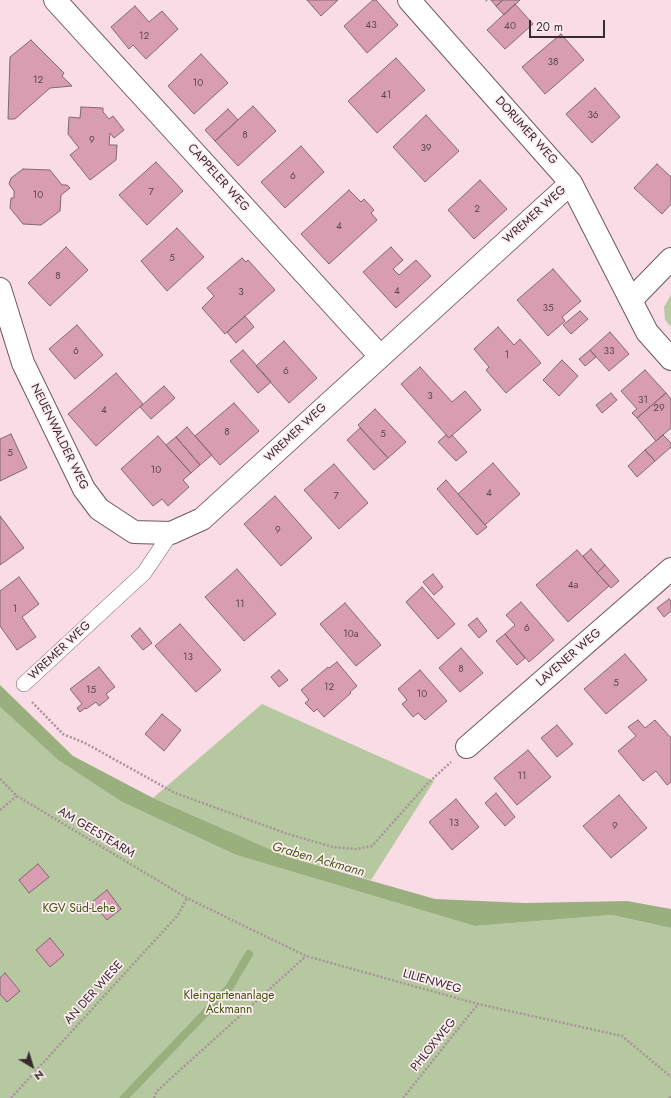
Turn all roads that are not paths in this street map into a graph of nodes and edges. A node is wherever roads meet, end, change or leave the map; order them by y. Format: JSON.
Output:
{"nodes":[{"id":1,"x":55,"y":0,"type":"edge"},
{"id":2,"x":409,"y":0,"type":"edge"},
{"id":3,"x":571,"y":182,"type":"junction"},
{"id":4,"x":671,"y":259,"type":"edge"},
{"id":5,"x":0,"y":289,"type":"edge"},
{"id":6,"x":630,"y":300,"type":"junction"},
{"id":7,"x":380,"y":356,"type":"junction"},
{"id":8,"x":671,"y":359,"type":"edge"},
{"id":9,"x":171,"y":533,"type":"junction"},
{"id":10,"x":671,"y":570,"type":"edge"},
{"id":11,"x":24,"y":684,"type":"road end"},
{"id":12,"x":467,"y":747,"type":"road end"}],
"edges":[{"from":1,"to":7,"type":"street","name":"CAPPELER WEG"},
{"from":2,"to":3,"type":"street","name":"DORUMER WEG"},
{"from":3,"to":6,"type":"street","name":"DORUMER WEG"},
{"from":3,"to":7,"type":"street","name":"WREMER WEG"},
{"from":4,"to":6,"type":"street"},
{"from":5,"to":9,"type":"street","name":"NEUENWALDER WEG"},
{"from":6,"to":8,"type":"street","name":"DORUMER WEG"},
{"from":7,"to":9,"type":"street","name":"WREMER WEG"},
{"from":9,"to":11,"type":"lane","name":"WREMER WEG"},
{"from":10,"to":12,"type":"street","name":"LAVENER WEG"}]}
